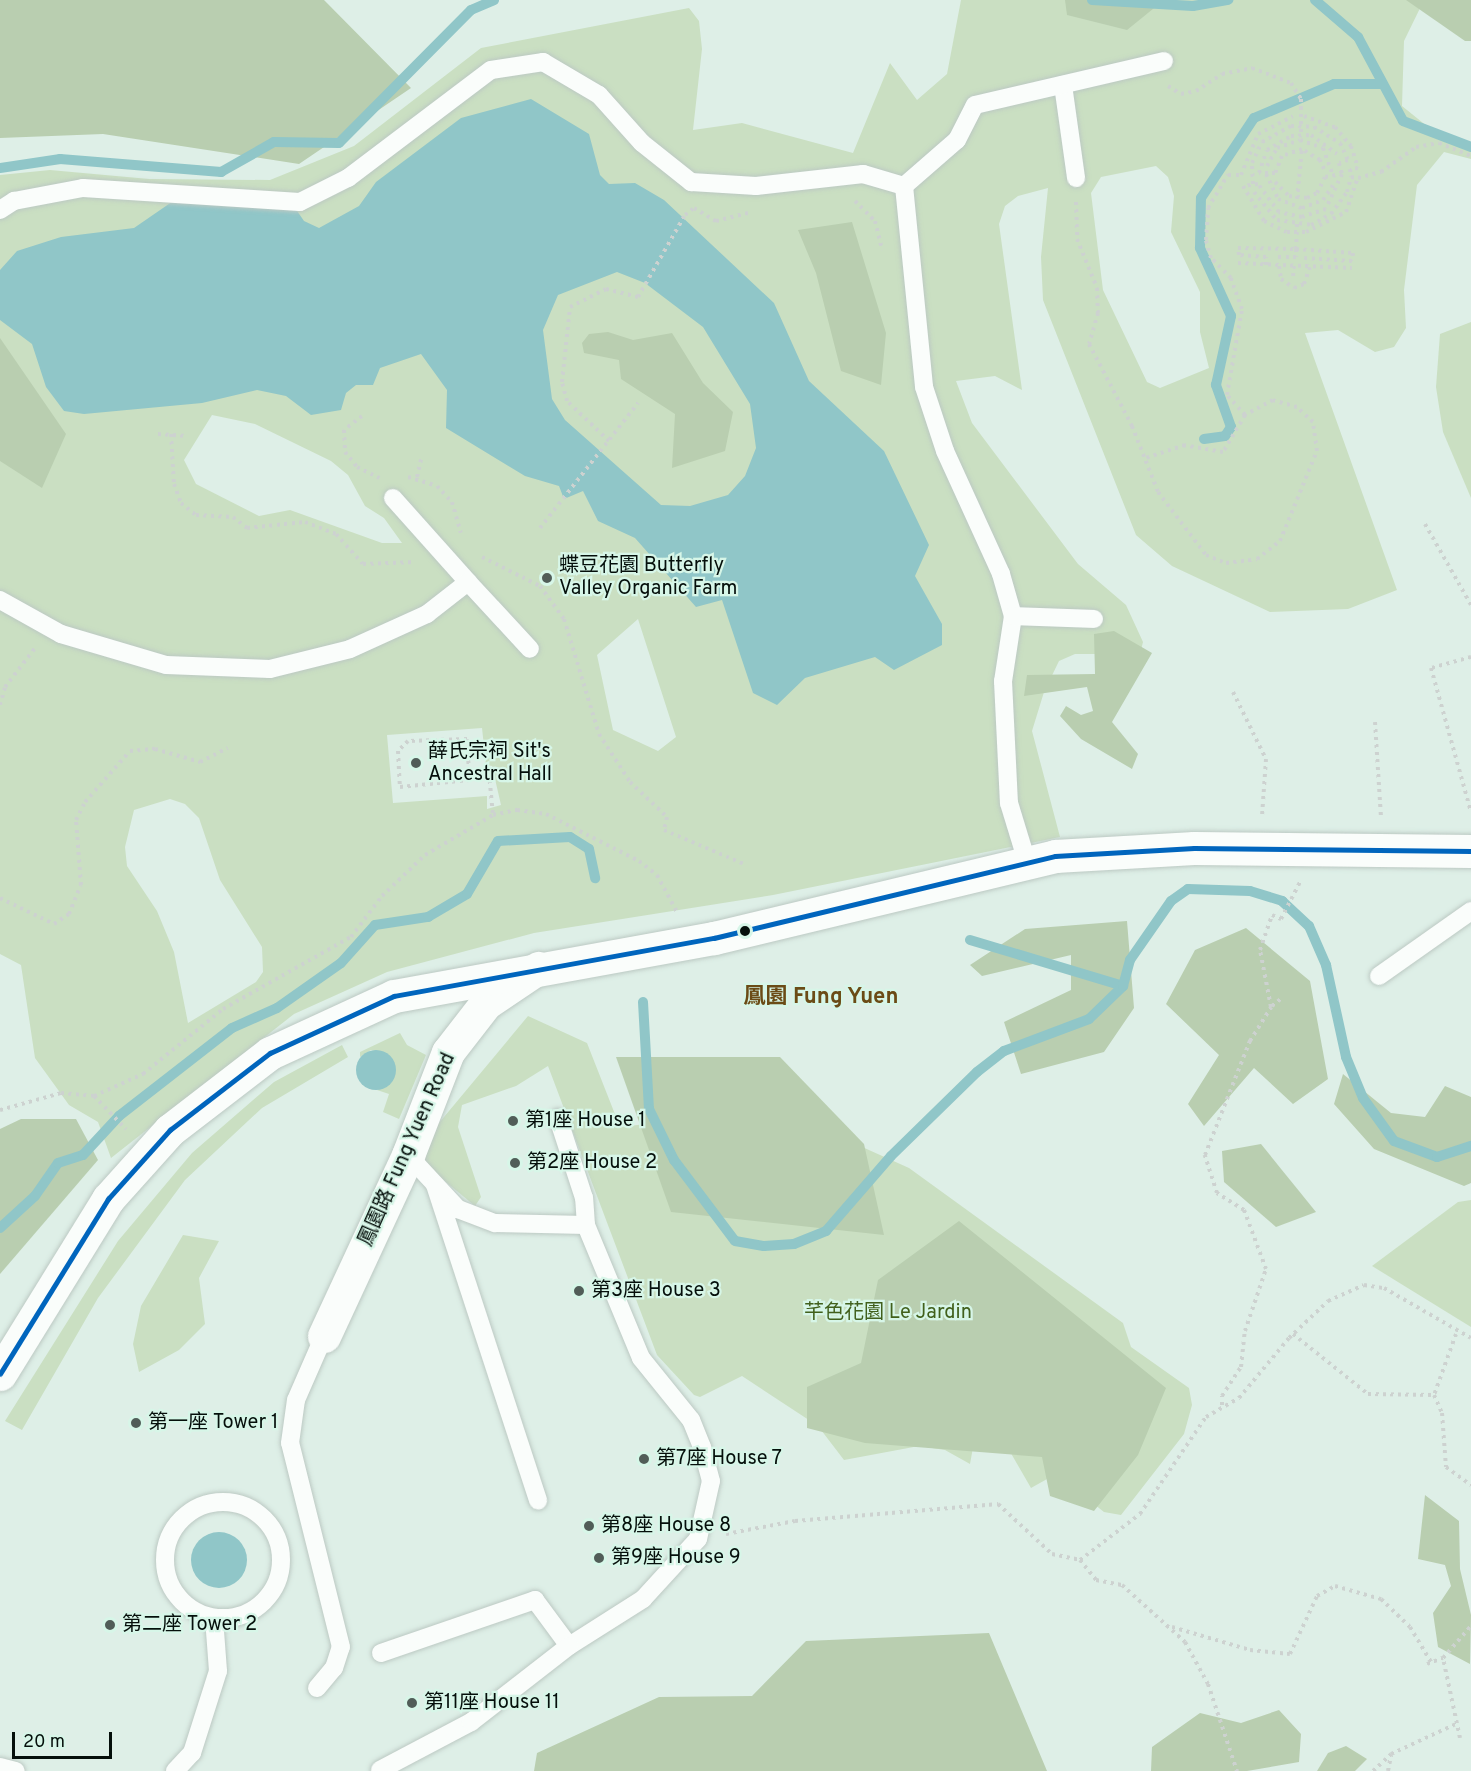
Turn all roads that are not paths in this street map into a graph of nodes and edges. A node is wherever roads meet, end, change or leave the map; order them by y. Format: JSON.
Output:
{"nodes":[{"id":1,"x":1164,"y":61,"type":"road end"},
{"id":2,"x":1063,"y":85,"type":"junction"},
{"id":3,"x":1076,"y":178,"type":"road end"},
{"id":4,"x":904,"y":186,"type":"junction"},
{"id":5,"x":0,"y":210,"type":"edge"},
{"id":6,"x":393,"y":498,"type":"dead end"},
{"id":7,"x":468,"y":582,"type":"junction"},
{"id":8,"x":0,"y":600,"type":"edge"},
{"id":9,"x":1013,"y":616,"type":"junction"},
{"id":10,"x":1094,"y":619,"type":"dead end"},
{"id":11,"x":530,"y":649,"type":"dead end"},
{"id":12,"x":1471,"y":851,"type":"edge"},
{"id":13,"x":1027,"y":862,"type":"junction"},
{"id":14,"x":1471,"y":910,"type":"edge"},
{"id":15,"x":540,"y":967,"type":"junction"},
{"id":16,"x":1379,"y":976,"type":"dead end"},
{"id":17,"x":558,"y":1118,"type":"dead end"},
{"id":18,"x":408,"y":1155,"type":"junction"},
{"id":19,"x":435,"y":1185,"type":"junction"},
{"id":20,"x":586,"y":1225,"type":"junction"},
{"id":21,"x":324,"y":1336,"type":"joint"},
{"id":22,"x":0,"y":1374,"type":"edge"},
{"id":23,"x":538,"y":1501,"type":"dead end"},
{"id":24,"x":213,"y":1618,"type":"junction"},
{"id":25,"x":569,"y":1647,"type":"junction"},
{"id":26,"x":381,"y":1653,"type":"dead end"},
{"id":27,"x":317,"y":1688,"type":"dead end"},
{"id":28,"x":0,"y":1767,"type":"edge"},
{"id":29,"x":380,"y":1770,"type":"edge"},
{"id":30,"x":16,"y":1771,"type":"edge"},
{"id":31,"x":175,"y":1771,"type":"edge"}],
"edges":[{"from":1,"to":2,"type":"lane"},
{"from":2,"to":3,"type":"lane"},
{"from":2,"to":4,"type":"lane"},
{"from":4,"to":5,"type":"lane"},
{"from":4,"to":9,"type":"lane"},
{"from":6,"to":7,"type":"lane"},
{"from":7,"to":8,"type":"lane"},
{"from":7,"to":11,"type":"lane"},
{"from":9,"to":10,"type":"lane"},
{"from":9,"to":13,"type":"lane"},
{"from":12,"to":13,"type":"street","name":"鳳園路 Fung Yuen Road"},
{"from":13,"to":15,"type":"street","name":"鳳園路 Fung Yuen Road"},
{"from":14,"to":16,"type":"lane"},
{"from":15,"to":18,"type":"street","name":"鳳園路 Fung Yuen Road"},
{"from":15,"to":22,"type":"street"},
{"from":17,"to":20,"type":"lane"},
{"from":18,"to":19,"type":"lane"},
{"from":18,"to":21,"type":"street","name":"鳳園路 Fung Yuen Road"},
{"from":19,"to":20,"type":"lane"},
{"from":19,"to":23,"type":"lane"},
{"from":20,"to":25,"type":"lane"},
{"from":21,"to":27,"type":"lane"},
{"from":24,"to":24,"type":"lane"},
{"from":24,"to":31,"type":"lane"},
{"from":25,"to":26,"type":"lane"},
{"from":25,"to":29,"type":"lane"},
{"from":28,"to":30,"type":"lane"}]}
